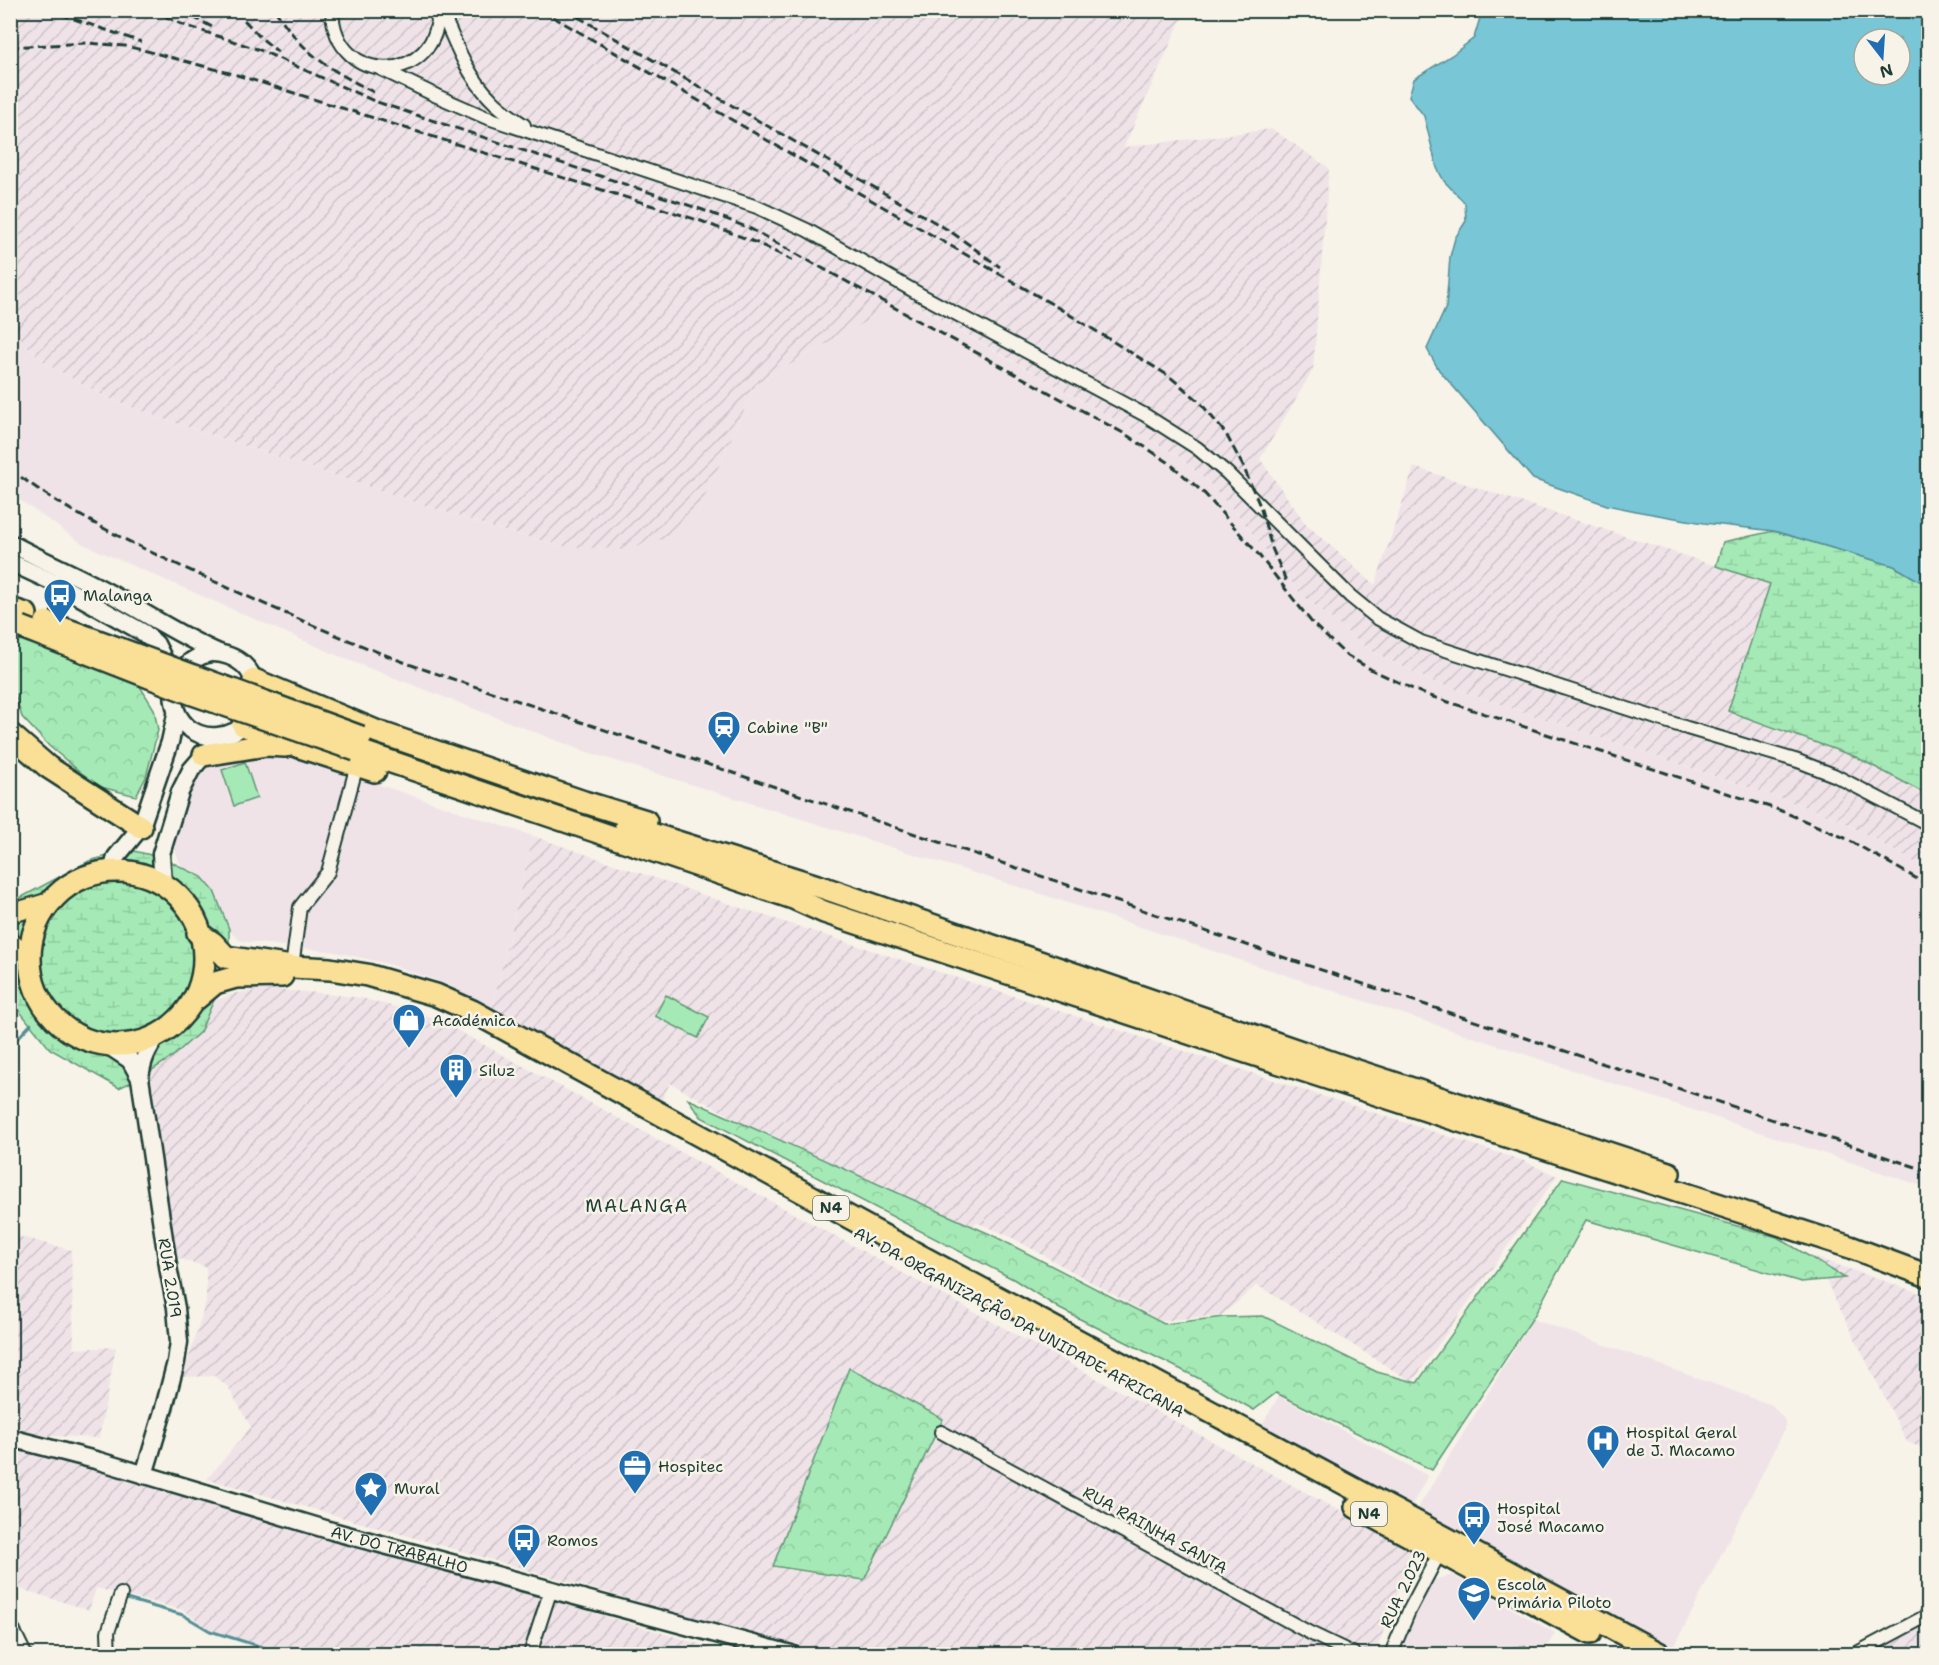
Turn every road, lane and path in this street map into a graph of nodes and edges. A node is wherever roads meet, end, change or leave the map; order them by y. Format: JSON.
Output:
{"nodes":[{"id":1,"x":332,"y":10,"type":"edge"},
{"id":2,"x":440,"y":10,"type":"edge"},
{"id":3,"x":379,"y":68,"type":"junction"},
{"id":4,"x":534,"y":133,"type":"junction"},
{"id":5,"x":10,"y":543,"type":"edge"},
{"id":6,"x":10,"y":562,"type":"edge"},
{"id":7,"x":17,"y":618,"type":"edge"},
{"id":8,"x":219,"y":653,"type":"junction"},
{"id":9,"x":254,"y":680,"type":"junction"},
{"id":10,"x":175,"y":681,"type":"junction"},
{"id":11,"x":176,"y":715,"type":"junction"},
{"id":12,"x":237,"y":730,"type":"junction"},
{"id":13,"x":10,"y":734,"type":"edge"},
{"id":14,"x":300,"y":747,"type":"junction"},
{"id":15,"x":358,"y":751,"type":"junction"},
{"id":16,"x":204,"y":755,"type":"junction"},
{"id":17,"x":1929,"y":824,"type":"edge"},
{"id":18,"x":141,"y":827,"type":"junction"},
{"id":19,"x":112,"y":871,"type":"junction"},
{"id":20,"x":163,"y":884,"type":"junction"},
{"id":21,"x":827,"y":889,"type":"junction"},
{"id":22,"x":48,"y":902,"type":"junction"},
{"id":23,"x":10,"y":912,"type":"edge"},
{"id":24,"x":198,"y":933,"type":"junction"},
{"id":25,"x":10,"y":942,"type":"edge"},
{"id":26,"x":30,"y":958,"type":"junction"},
{"id":27,"x":292,"y":967,"type":"junction"},
{"id":28,"x":196,"y":999,"type":"junction"},
{"id":29,"x":158,"y":1035,"type":"junction"},
{"id":30,"x":106,"y":1044,"type":"junction"},
{"id":31,"x":140,"y":1078,"type":"junction"},
{"id":32,"x":1929,"y":1261,"type":"edge"},
{"id":33,"x":1929,"y":1276,"type":"edge"},
{"id":34,"x":941,"y":1432,"type":"dead end"},
{"id":35,"x":10,"y":1438,"type":"edge"},
{"id":36,"x":144,"y":1475,"type":"junction"},
{"id":37,"x":1443,"y":1546,"type":"junction"},
{"id":38,"x":551,"y":1588,"type":"junction"},
{"id":39,"x":121,"y":1594,"type":"dead end"},
{"id":40,"x":1929,"y":1615,"type":"edge"},
{"id":41,"x":10,"y":1623,"type":"edge"},
{"id":42,"x":25,"y":1654,"type":"edge"},
{"id":43,"x":109,"y":1654,"type":"edge"},
{"id":44,"x":530,"y":1654,"type":"edge"},
{"id":45,"x":791,"y":1654,"type":"edge"},
{"id":46,"x":1354,"y":1654,"type":"edge"},
{"id":47,"x":1391,"y":1654,"type":"edge"},
{"id":48,"x":1630,"y":1654,"type":"edge"},
{"id":49,"x":1660,"y":1654,"type":"edge"},
{"id":50,"x":1855,"y":1654,"type":"edge"}],
"edges":[{"from":1,"to":3,"type":"street"},
{"from":2,"to":3,"type":"street"},
{"from":2,"to":4,"type":"street"},
{"from":3,"to":4,"type":"street"},
{"from":4,"to":17,"type":"street"},
{"from":5,"to":8,"type":"main road"},
{"from":6,"to":10,"type":"main road"},
{"from":7,"to":15,"type":"highway","bridge":true},
{"from":8,"to":9,"type":"main road"},
{"from":8,"to":10,"type":"main road"},
{"from":9,"to":12,"type":"main road"},
{"from":9,"to":21,"type":"highway"},
{"from":10,"to":11,"type":"main road"},
{"from":11,"to":12,"type":"main road"},
{"from":11,"to":18,"type":"main road"},
{"from":12,"to":14,"type":"highway"},
{"from":12,"to":16,"type":"main road"},
{"from":13,"to":18,"type":"highway"},
{"from":14,"to":15,"type":"highway"},
{"from":14,"to":16,"type":"highway"},
{"from":15,"to":21,"type":"highway"},
{"from":15,"to":27,"type":"street"},
{"from":15,"to":33,"type":"highway"},
{"from":16,"to":20,"type":"main road"},
{"from":18,"to":19,"type":"main road"},
{"from":19,"to":20,"type":"highway"},
{"from":19,"to":22,"type":"highway"},
{"from":20,"to":24,"type":"highway"},
{"from":21,"to":32,"type":"highway"},
{"from":22,"to":23,"type":"main road"},
{"from":22,"to":26,"type":"highway"},
{"from":24,"to":27,"type":"highway","name":"AV. DA ORGANIZAÇÃO DA UNIDADE AFRICANA","number":"N4"},
{"from":24,"to":28,"type":"highway"},
{"from":25,"to":26,"type":"main road"},
{"from":26,"to":30,"type":"highway"},
{"from":27,"to":37,"type":"highway","name":"AV. DA ORGANIZAÇÃO DA UNIDADE AFRICANA","number":"N4"},
{"from":28,"to":29,"type":"highway"},
{"from":28,"to":37,"type":"highway","name":"AV. DA ORGANIZAÇÃO DA UNIDADE AFRICANA","number":"N4"},
{"from":29,"to":30,"type":"highway"},
{"from":29,"to":31,"type":"main road"},
{"from":30,"to":31,"type":"main road"},
{"from":31,"to":36,"type":"main road","name":"RUA 2.019"},
{"from":34,"to":46,"type":"street","name":"RUA RAINHA SANTA"},
{"from":35,"to":36,"type":"main road","name":"AV. DO TRABALHO"},
{"from":36,"to":38,"type":"main road","name":"AV. DO TRABALHO"},
{"from":37,"to":47,"type":"street","name":"RUA 2.023"},
{"from":37,"to":48,"type":"highway","name":"AV. DA ORGANIZAÇÃO DA UNIDADE AFRICANA","number":"N4"},
{"from":37,"to":49,"type":"highway","number":"N4"},
{"from":38,"to":44,"type":"street"},
{"from":38,"to":45,"type":"main road","name":"AV. DO TRABALHO"},
{"from":39,"to":43,"type":"street"},
{"from":40,"to":50,"type":"street"},
{"from":41,"to":42,"type":"street"}]}
